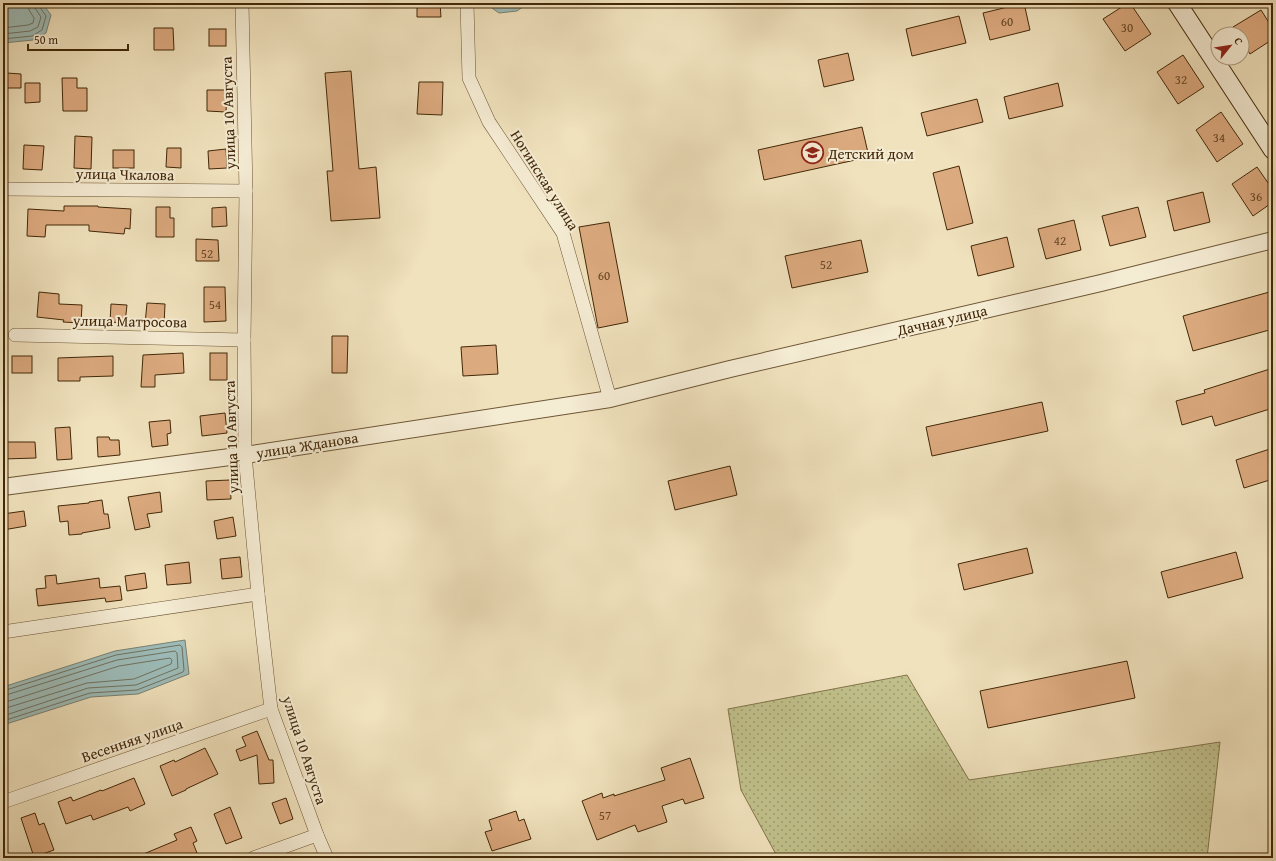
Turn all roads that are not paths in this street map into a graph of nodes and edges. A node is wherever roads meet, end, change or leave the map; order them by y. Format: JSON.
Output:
{"nodes":[{"id":1,"x":242,"y":3,"type":"edge"},
{"id":2,"x":467,"y":3,"type":"edge"},
{"id":3,"x":1176,"y":3,"type":"edge"},
{"id":4,"x":1273,"y":150,"type":"edge"},
{"id":5,"x":3,"y":189,"type":"edge"},
{"id":6,"x":246,"y":192,"type":"junction"},
{"id":7,"x":1273,"y":240,"type":"edge"},
{"id":8,"x":15,"y":335,"type":"dead end"},
{"id":9,"x":244,"y":340,"type":"junction"},
{"id":10,"x":610,"y":399,"type":"junction"},
{"id":11,"x":245,"y":455,"type":"junction"},
{"id":12,"x":3,"y":487,"type":"edge"},
{"id":13,"x":258,"y":594,"type":"junction"},
{"id":14,"x":3,"y":632,"type":"edge"},
{"id":15,"x":271,"y":709,"type":"junction"},
{"id":16,"x":3,"y":802,"type":"edge"},
{"id":17,"x":317,"y":835,"type":"junction"},
{"id":18,"x":253,"y":858,"type":"edge"},
{"id":19,"x":327,"y":858,"type":"edge"}],
"edges":[{"from":1,"to":6,"type":"street","name":"улица 10 Августа"},
{"from":2,"to":10,"type":"street","name":"Ногинская улица"},
{"from":3,"to":4,"type":"main road"},
{"from":5,"to":6,"type":"street","name":"улица Чкалова"},
{"from":6,"to":9,"type":"street","name":"улица 10 Августа"},
{"from":7,"to":10,"type":"street","name":"Дачная улица"},
{"from":8,"to":9,"type":"street","name":"улица Матросова"},
{"from":9,"to":11,"type":"street","name":"улица 10 Августа"},
{"from":10,"to":11,"type":"street","name":"улица Жданова"},
{"from":11,"to":12,"type":"street","name":"улица Жданова"},
{"from":11,"to":13,"type":"street","name":"улица 10 Августа"},
{"from":13,"to":14,"type":"street"},
{"from":13,"to":15,"type":"street","name":"улица 10 Августа"},
{"from":15,"to":16,"type":"street","name":"Весенняя улица"},
{"from":15,"to":17,"type":"street","name":"улица 10 Августа"},
{"from":17,"to":18,"type":"street"},
{"from":17,"to":19,"type":"street","name":"улица 10 Августа"}]}
